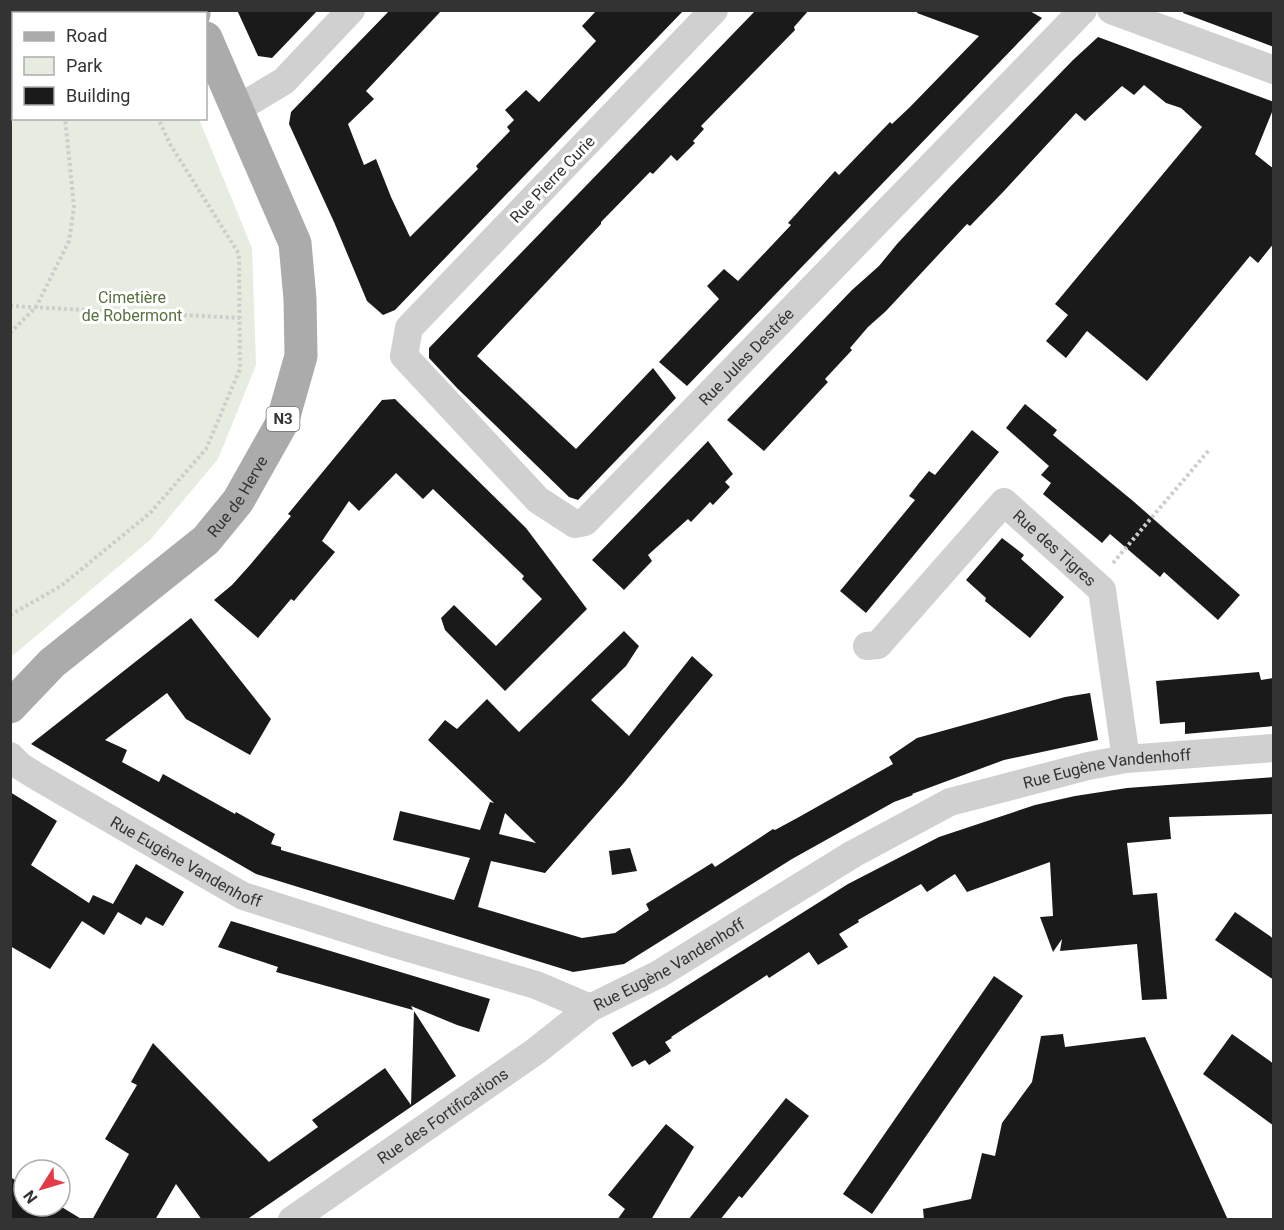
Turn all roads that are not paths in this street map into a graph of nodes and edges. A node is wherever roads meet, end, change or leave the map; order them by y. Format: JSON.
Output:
{"nodes":[{"id":1,"x":351,"y":10,"type":"edge"},
{"id":2,"x":714,"y":10,"type":"edge"},
{"id":3,"x":1083,"y":10,"type":"edge"},
{"id":4,"x":1111,"y":10,"type":"edge"},
{"id":5,"x":207,"y":40,"type":"edge"},
{"id":6,"x":1274,"y":70,"type":"edge"},
{"id":7,"x":237,"y":109,"type":"junction"},
{"id":8,"x":404,"y":356,"type":"joint"},
{"id":9,"x":867,"y":646,"type":"dead end"},
{"id":10,"x":10,"y":707,"type":"edge"},
{"id":11,"x":1274,"y":748,"type":"edge"},
{"id":12,"x":10,"y":756,"type":"edge"},
{"id":13,"x":1126,"y":759,"type":"junction"},
{"id":14,"x":590,"y":1008,"type":"junction"},
{"id":15,"x":292,"y":1220,"type":"edge"}],
"edges":[{"from":1,"to":7,"type":"street"},
{"from":2,"to":8,"type":"street","name":"Rue Pierre Curie"},
{"from":3,"to":8,"type":"street","name":"Rue Jules Destrée"},
{"from":4,"to":6,"type":"street"},
{"from":5,"to":7,"type":"main road","name":"Rue de Herve","number":"N3"},
{"from":7,"to":10,"type":"main road","name":"Rue de Herve","number":"N3"},
{"from":9,"to":13,"type":"street","name":"Rue des Tigres"},
{"from":11,"to":13,"type":"street","name":"Rue Eugène Vandenhoff"},
{"from":12,"to":14,"type":"street","name":"Rue Eugène Vandenhoff"},
{"from":13,"to":14,"type":"street","name":"Rue Eugène Vandenhoff"},
{"from":14,"to":15,"type":"street","name":"Rue des Fortifications"}]}
